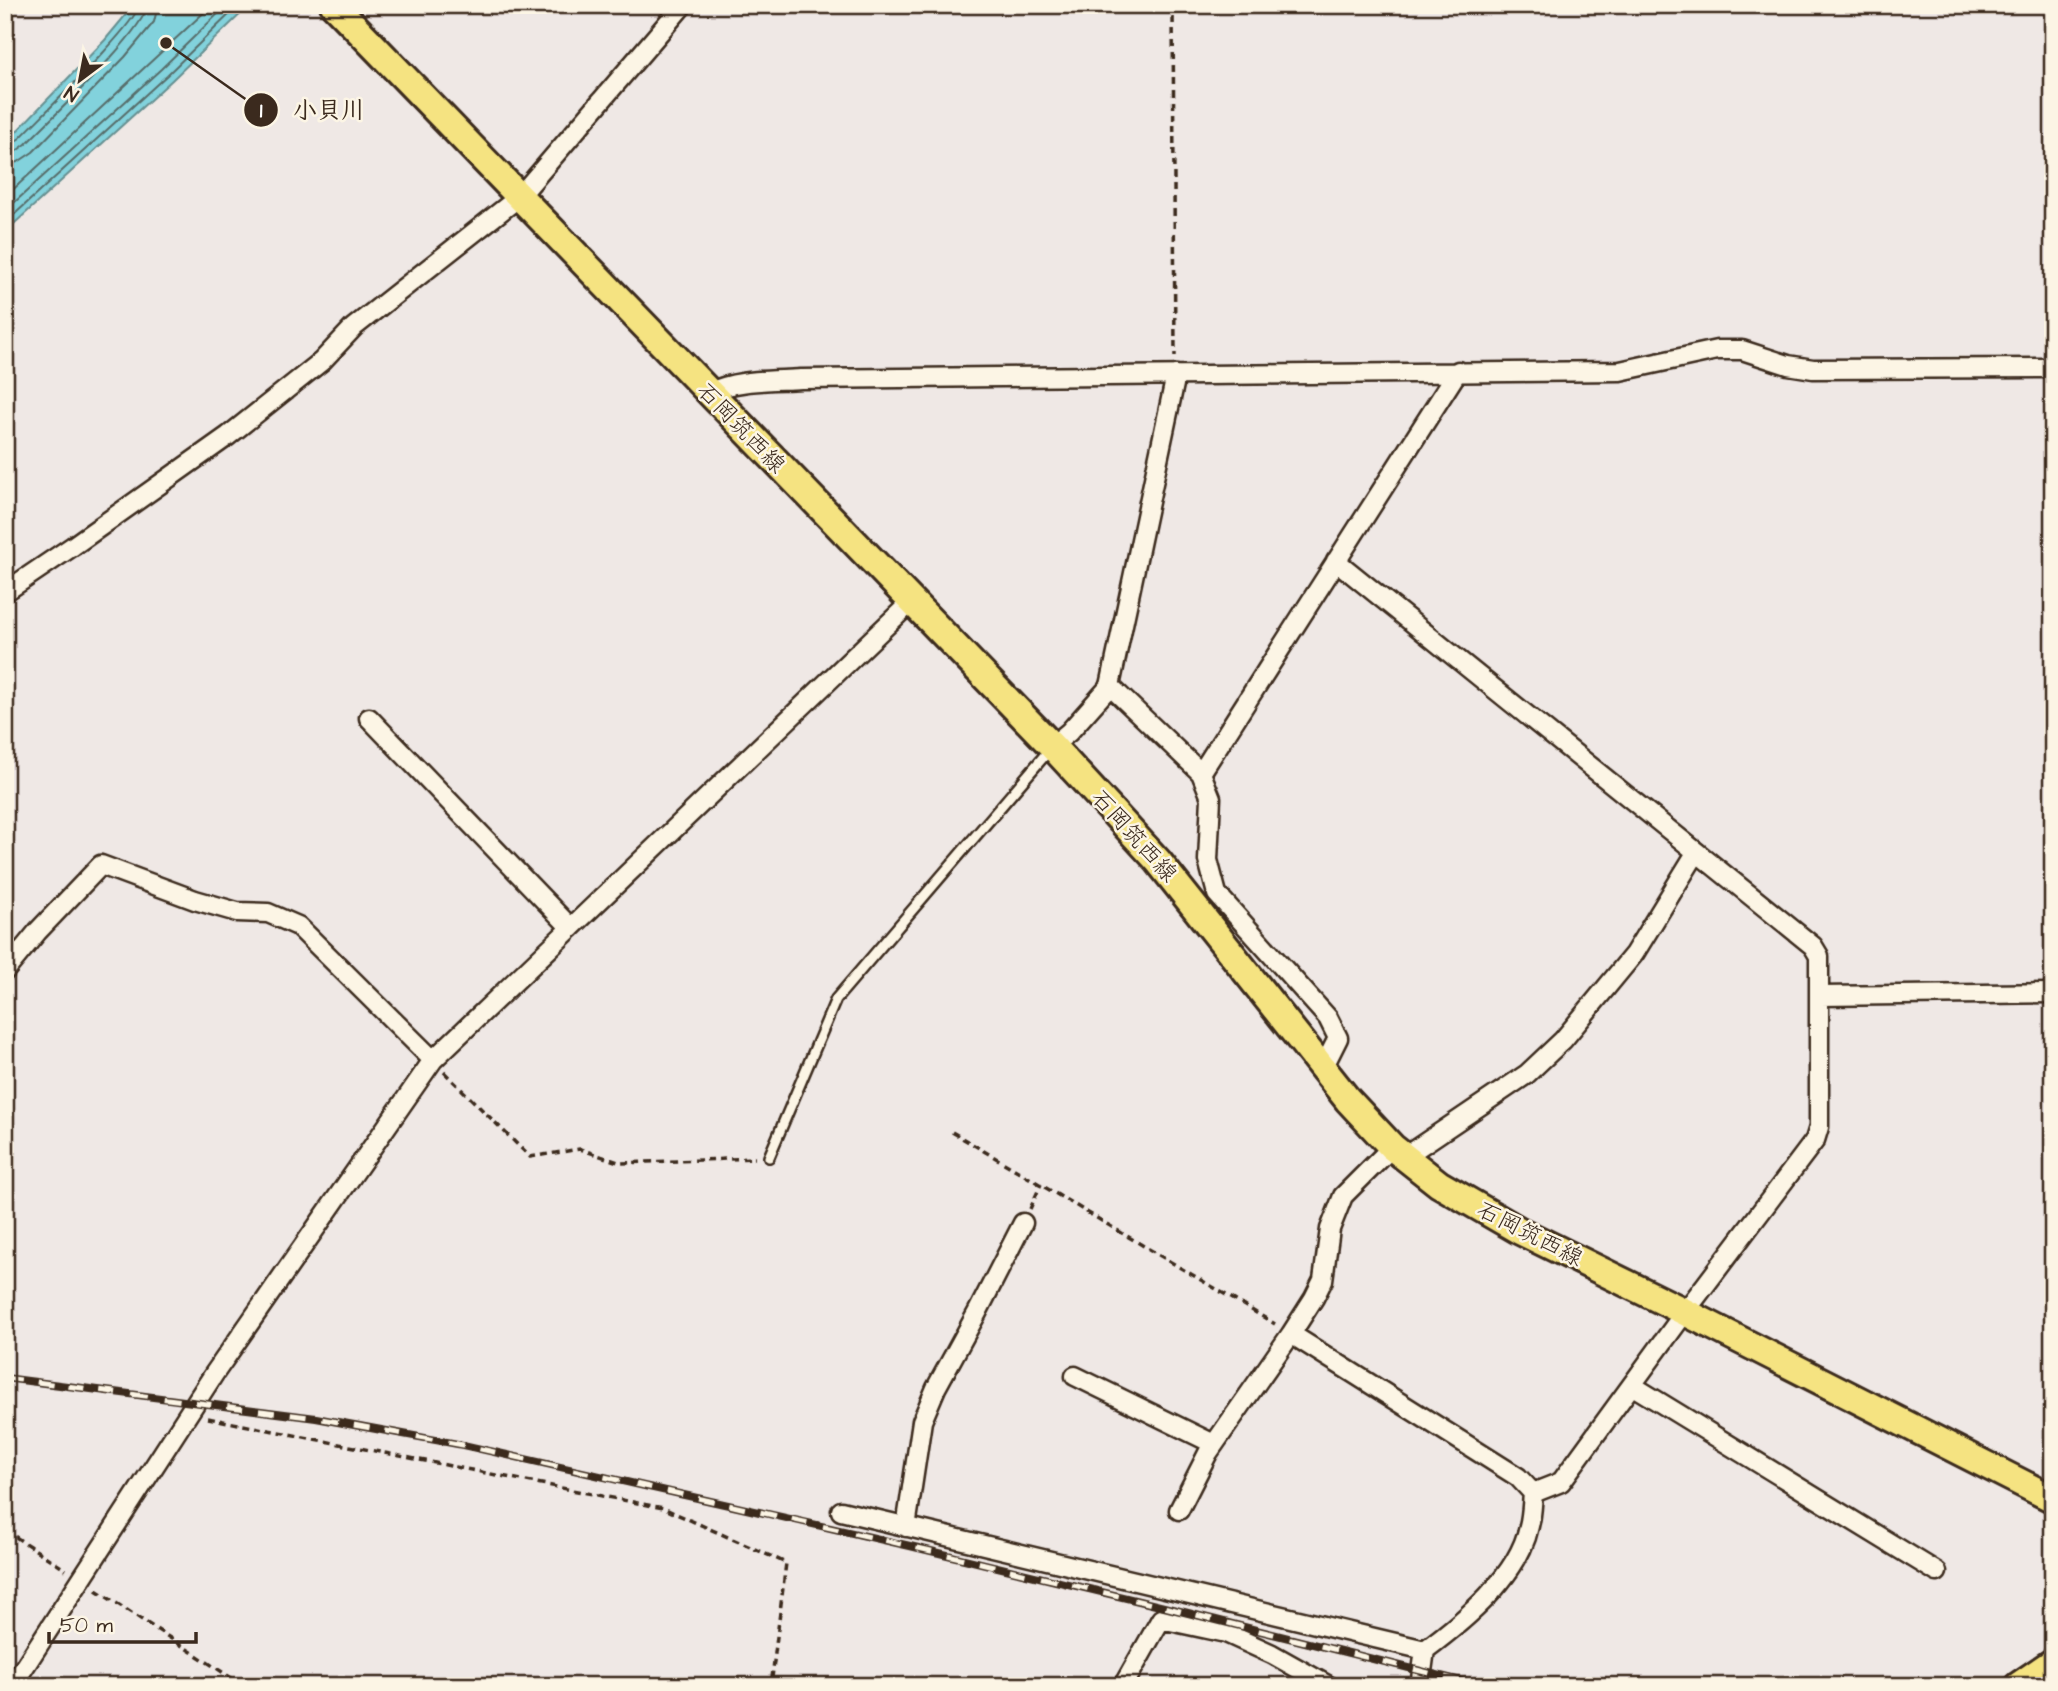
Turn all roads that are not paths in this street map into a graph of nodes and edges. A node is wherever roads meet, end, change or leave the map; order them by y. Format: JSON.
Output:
{"nodes":[{"id":1,"x":334,"y":5,"type":"edge"},
{"id":2,"x":683,"y":5,"type":"edge"},
{"id":3,"x":519,"y":197,"type":"junction"},
{"id":4,"x":2053,"y":368,"type":"edge"},
{"id":5,"x":1458,"y":371,"type":"junction"},
{"id":6,"x":1175,"y":375,"type":"junction"},
{"id":7,"x":708,"y":393,"type":"junction"},
{"id":8,"x":1336,"y":561,"type":"junction"},
{"id":9,"x":5,"y":592,"type":"edge"},
{"id":10,"x":911,"y":602,"type":"junction"},
{"id":11,"x":1110,"y":685,"type":"junction"},
{"id":12,"x":369,"y":718,"type":"dead end"},
{"id":13,"x":1052,"y":746,"type":"junction"},
{"id":14,"x":1201,"y":773,"type":"junction"},
{"id":15,"x":1696,"y":853,"type":"junction"},
{"id":16,"x":571,"y":928,"type":"junction"},
{"id":17,"x":5,"y":971,"type":"edge"},
{"id":18,"x":2053,"y":993,"type":"edge"},
{"id":19,"x":1819,"y":996,"type":"junction"},
{"id":20,"x":433,"y":1060,"type":"junction"},
{"id":21,"x":1323,"y":1068,"type":"junction"},
{"id":22,"x":1398,"y":1152,"type":"junction"},
{"id":23,"x":769,"y":1157,"type":"road end"},
{"id":24,"x":1023,"y":1223,"type":"road end"},
{"id":25,"x":1685,"y":1312,"type":"junction"},
{"id":26,"x":1292,"y":1334,"type":"junction"},
{"id":27,"x":1074,"y":1376,"type":"dead end"},
{"id":28,"x":1633,"y":1386,"type":"junction"},
{"id":29,"x":1214,"y":1444,"type":"junction"},
{"id":30,"x":1533,"y":1493,"type":"junction"},
{"id":31,"x":2053,"y":1499,"type":"edge"},
{"id":32,"x":1179,"y":1510,"type":"dead end"},
{"id":33,"x":841,"y":1511,"type":"dead end"},
{"id":34,"x":906,"y":1527,"type":"junction"},
{"id":35,"x":1937,"y":1572,"type":"dead end"},
{"id":36,"x":1425,"y":1650,"type":"junction"},
{"id":37,"x":2053,"y":1662,"type":"edge"},
{"id":38,"x":12,"y":1686,"type":"edge"},
{"id":39,"x":1122,"y":1686,"type":"edge"},
{"id":40,"x":1329,"y":1686,"type":"edge"},
{"id":41,"x":1420,"y":1686,"type":"edge"},
{"id":42,"x":2018,"y":1686,"type":"edge"}],
"edges":[{"from":1,"to":3,"type":"main road","name":"石岡筑西線"},
{"from":2,"to":3,"type":"street"},
{"from":3,"to":7,"type":"main road","name":"石岡筑西線"},
{"from":3,"to":9,"type":"street"},
{"from":4,"to":5,"type":"street"},
{"from":5,"to":6,"type":"street"},
{"from":5,"to":8,"type":"street"},
{"from":6,"to":7,"type":"street"},
{"from":6,"to":11,"type":"street"},
{"from":7,"to":10,"type":"main road","name":"石岡筑西線"},
{"from":8,"to":14,"type":"street"},
{"from":8,"to":15,"type":"street"},
{"from":10,"to":13,"type":"main road","name":"石岡筑西線"},
{"from":10,"to":16,"type":"street"},
{"from":11,"to":13,"type":"street"},
{"from":11,"to":14,"type":"street"},
{"from":12,"to":16,"type":"street"},
{"from":13,"to":21,"type":"main road","name":"石岡筑西線"},
{"from":13,"to":23,"type":"lane"},
{"from":14,"to":21,"type":"street"},
{"from":15,"to":19,"type":"street"},
{"from":15,"to":22,"type":"street"},
{"from":16,"to":20,"type":"street"},
{"from":17,"to":20,"type":"street"},
{"from":18,"to":19,"type":"street"},
{"from":19,"to":25,"type":"street"},
{"from":20,"to":38,"type":"street"},
{"from":21,"to":22,"type":"main road","name":"石岡筑西線"},
{"from":22,"to":25,"type":"main road","name":"石岡筑西線"},
{"from":22,"to":26,"type":"street"},
{"from":24,"to":34,"type":"street"},
{"from":25,"to":28,"type":"street"},
{"from":25,"to":31,"type":"main road","name":"石岡筑西線"},
{"from":26,"to":29,"type":"street"},
{"from":26,"to":30,"type":"street"},
{"from":27,"to":29,"type":"street"},
{"from":28,"to":30,"type":"street"},
{"from":28,"to":35,"type":"street"},
{"from":29,"to":32,"type":"street"},
{"from":30,"to":36,"type":"street"},
{"from":33,"to":34,"type":"street"},
{"from":34,"to":36,"type":"street"},
{"from":36,"to":41,"type":"street"},
{"from":37,"to":42,"type":"main road"},
{"from":39,"to":40,"type":"street"}]}
